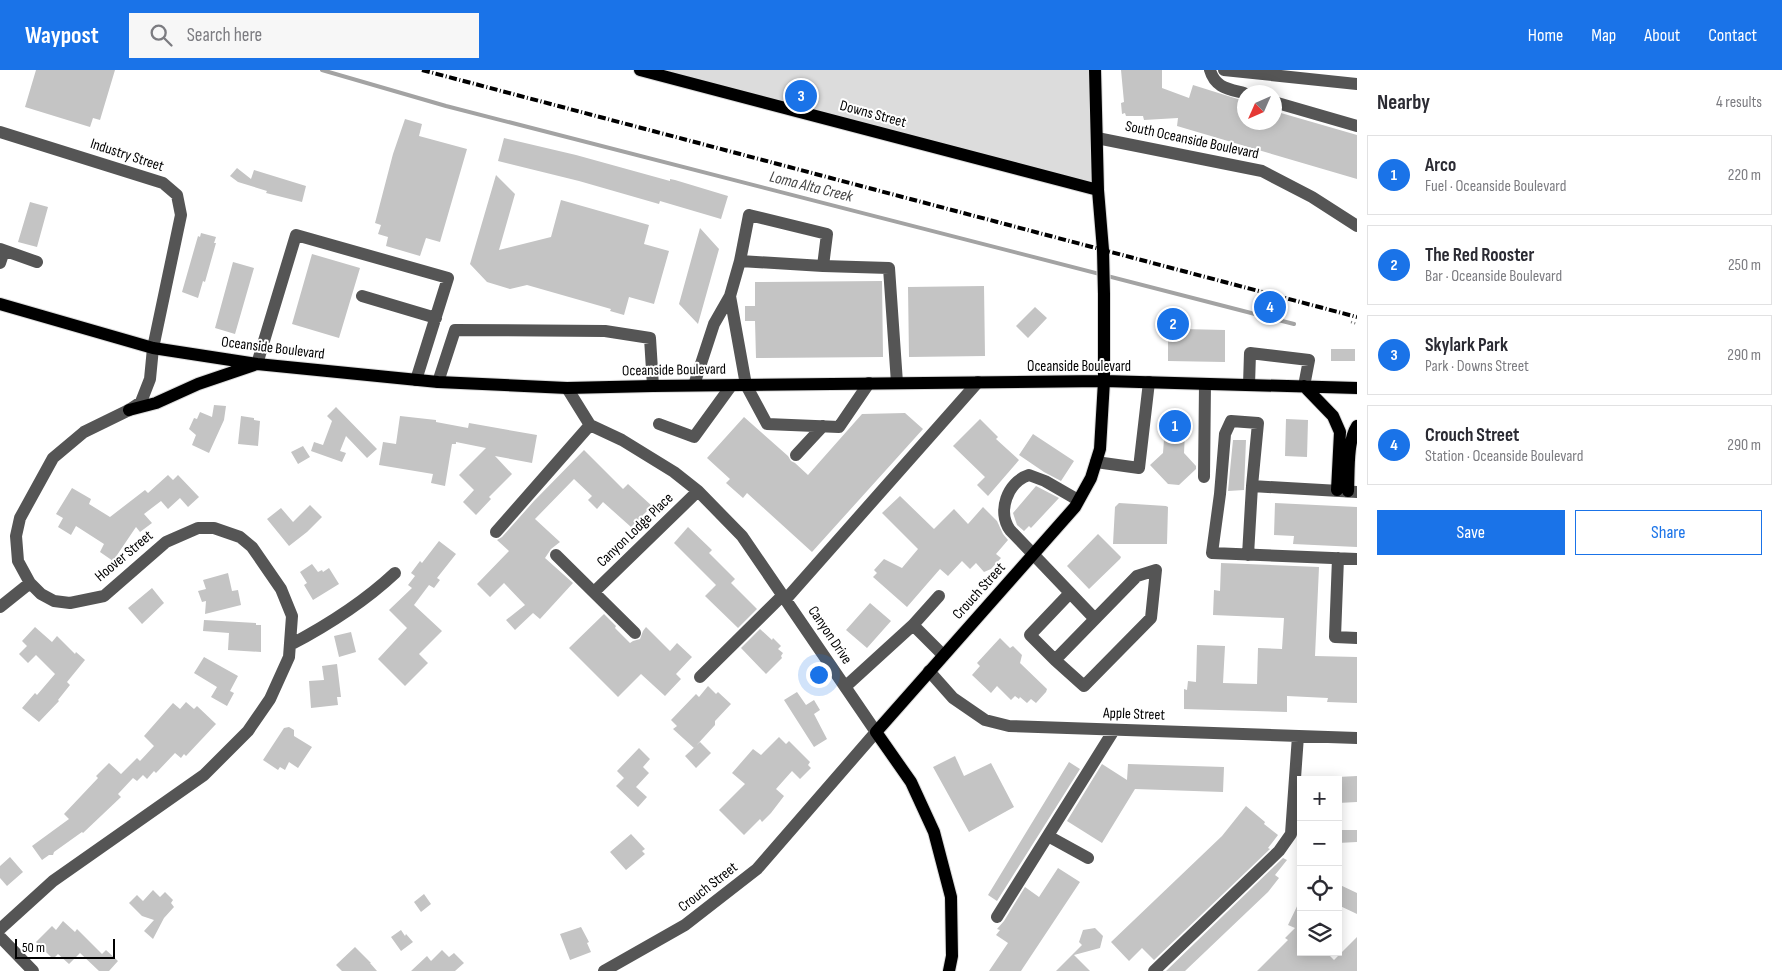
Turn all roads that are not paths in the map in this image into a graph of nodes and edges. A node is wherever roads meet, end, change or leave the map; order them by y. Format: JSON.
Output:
{"nodes":[{"id":1,"x":640,"y":70,"type":"edge"},
{"id":2,"x":1095,"y":70,"type":"edge"},
{"id":3,"x":1210,"y":70,"type":"edge"},
{"id":4,"x":1224,"y":70,"type":"edge"},
{"id":5,"x":1357,"y":84,"type":"edge"},
{"id":6,"x":1237,"y":91,"type":"edge"},
{"id":7,"x":1282,"y":104,"type":"edge"},
{"id":8,"x":1357,"y":126,"type":"edge"},
{"id":9,"x":0,"y":132,"type":"edge"},
{"id":10,"x":1097,"y":138,"type":"junction"},
{"id":11,"x":1098,"y":190,"type":"junction"},
{"id":12,"x":1357,"y":226,"type":"edge"},
{"id":13,"x":1,"y":254,"type":"edge"},
{"id":14,"x":740,"y":261,"type":"junction"},
{"id":15,"x":37,"y":262,"type":"dead end"},
{"id":16,"x":823,"y":266,"type":"junction"},
{"id":17,"x":362,"y":296,"type":"dead end"},
{"id":18,"x":730,"y":296,"type":"junction"},
{"id":19,"x":0,"y":304,"type":"edge"},
{"id":20,"x":436,"y":318,"type":"junction"},
{"id":21,"x":153,"y":348,"type":"junction"},
{"id":22,"x":256,"y":364,"type":"junction"},
{"id":23,"x":416,"y":380,"type":"junction"},
{"id":24,"x":1104,"y":381,"type":"junction"},
{"id":25,"x":438,"y":382,"type":"junction"},
{"id":26,"x":978,"y":382,"type":"junction"},
{"id":27,"x":1149,"y":382,"type":"junction"},
{"id":28,"x":869,"y":383,"type":"junction"},
{"id":29,"x":897,"y":383,"type":"junction"},
{"id":30,"x":1205,"y":384,"type":"junction"},
{"id":31,"x":694,"y":385,"type":"junction"},
{"id":32,"x":746,"y":385,"type":"junction"},
{"id":33,"x":1249,"y":385,"type":"junction"},
{"id":34,"x":653,"y":386,"type":"junction"},
{"id":35,"x":731,"y":386,"type":"junction"},
{"id":36,"x":1304,"y":386,"type":"junction"},
{"id":37,"x":566,"y":388,"type":"junction"},
{"id":38,"x":1357,"y":388,"type":"edge"},
{"id":39,"x":129,"y":410,"type":"junction"},
{"id":40,"x":659,"y":424,"type":"dead end"},
{"id":41,"x":590,"y":426,"type":"junction"},
{"id":42,"x":823,"y":426,"type":"junction"},
{"id":43,"x":1357,"y":426,"type":"edge"},
{"id":44,"x":796,"y":455,"type":"dead end"},
{"id":45,"x":1096,"y":462,"type":"junction"},
{"id":46,"x":1204,"y":476,"type":"dead end"},
{"id":47,"x":1252,"y":486,"type":"junction"},
{"id":48,"x":698,"y":491,"type":"junction"},
{"id":49,"x":1348,"y":491,"type":"edge"},
{"id":50,"x":1078,"y":500,"type":"junction"},
{"id":51,"x":496,"y":532,"type":"dead end"},
{"id":52,"x":1033,"y":554,"type":"junction"},
{"id":53,"x":556,"y":555,"type":"dead end"},
{"id":54,"x":1248,"y":555,"type":"junction"},
{"id":55,"x":1338,"y":558,"type":"junction"},
{"id":56,"x":1357,"y":559,"type":"edge"},
{"id":57,"x":395,"y":573,"type":"dead end"},
{"id":58,"x":30,"y":582,"type":"junction"},
{"id":59,"x":594,"y":592,"type":"junction"},
{"id":60,"x":1070,"y":593,"type":"junction"},
{"id":61,"x":939,"y":596,"type":"dead end"},
{"id":62,"x":784,"y":597,"type":"junction"},
{"id":63,"x":0,"y":607,"type":"edge"},
{"id":64,"x":1095,"y":620,"type":"junction"},
{"id":65,"x":913,"y":625,"type":"junction"},
{"id":66,"x":635,"y":633,"type":"dead end"},
{"id":67,"x":1357,"y":638,"type":"edge"},
{"id":68,"x":290,"y":645,"type":"junction"},
{"id":69,"x":943,"y":655,"type":"junction"},
{"id":70,"x":1055,"y":660,"type":"junction"},
{"id":71,"x":928,"y":671,"type":"junction"},
{"id":72,"x":700,"y":677,"type":"dead end"},
{"id":73,"x":845,"y":686,"type":"junction"},
{"id":74,"x":1114,"y":730,"type":"junction"},
{"id":75,"x":876,"y":732,"type":"junction"},
{"id":76,"x":1298,"y":736,"type":"junction"},
{"id":77,"x":1357,"y":738,"type":"edge"},
{"id":78,"x":1048,"y":836,"type":"junction"},
{"id":79,"x":1088,"y":858,"type":"dead end"},
{"id":80,"x":997,"y":917,"type":"dead end"},
{"id":81,"x":0,"y":929,"type":"edge"},
{"id":82,"x":0,"y":937,"type":"edge"},
{"id":83,"x":33,"y":971,"type":"edge"},
{"id":84,"x":604,"y":971,"type":"edge"},
{"id":85,"x":949,"y":971,"type":"edge"},
{"id":86,"x":1154,"y":971,"type":"edge"}],
"edges":[{"from":1,"to":11,"type":"main road","name":"Downs Street"},
{"from":2,"to":10,"type":"main road","name":"Crouch Street"},
{"from":3,"to":6,"type":"street"},
{"from":4,"to":5,"type":"street"},
{"from":7,"to":8,"type":"street"},
{"from":9,"to":21,"type":"street","name":"Industry Street"},
{"from":10,"to":11,"type":"main road","name":"Crouch Street"},
{"from":10,"to":12,"type":"street","name":"South Oceanside Boulevard"},
{"from":11,"to":24,"type":"main road","name":"Crouch Street"},
{"from":13,"to":15,"type":"street"},
{"from":14,"to":16,"type":"street"},
{"from":14,"to":16,"type":"street"},
{"from":14,"to":18,"type":"street"},
{"from":16,"to":29,"type":"street"},
{"from":17,"to":20,"type":"street"},
{"from":18,"to":31,"type":"street"},
{"from":18,"to":32,"type":"street"},
{"from":19,"to":21,"type":"main road","name":"Oceanside Boulevard"},
{"from":20,"to":22,"type":"street"},
{"from":20,"to":23,"type":"street"},
{"from":21,"to":22,"type":"main road","name":"Oceanside Boulevard"},
{"from":21,"to":39,"type":"street","name":"Hoover Street"},
{"from":22,"to":23,"type":"main road","name":"Oceanside Boulevard"},
{"from":22,"to":39,"type":"main road"},
{"from":23,"to":25,"type":"main road","name":"Oceanside Boulevard"},
{"from":24,"to":26,"type":"main road","name":"Oceanside Boulevard"},
{"from":24,"to":27,"type":"main road","name":"Oceanside Boulevard"},
{"from":24,"to":45,"type":"main road","name":"Crouch Street"},
{"from":25,"to":34,"type":"street"},
{"from":25,"to":37,"type":"main road","name":"Oceanside Boulevard"},
{"from":26,"to":29,"type":"main road","name":"Oceanside Boulevard"},
{"from":26,"to":62,"type":"street"},
{"from":27,"to":30,"type":"main road","name":"Oceanside Boulevard"},
{"from":27,"to":45,"type":"street"},
{"from":28,"to":29,"type":"main road","name":"Oceanside Boulevard"},
{"from":28,"to":32,"type":"main road","name":"Oceanside Boulevard"},
{"from":28,"to":42,"type":"street"},
{"from":30,"to":33,"type":"main road","name":"Oceanside Boulevard"},
{"from":30,"to":46,"type":"street"},
{"from":31,"to":34,"type":"main road","name":"Oceanside Boulevard"},
{"from":31,"to":35,"type":"main road","name":"Oceanside Boulevard"},
{"from":32,"to":35,"type":"main road","name":"Oceanside Boulevard"},
{"from":32,"to":42,"type":"street"},
{"from":33,"to":36,"type":"main road","name":"Oceanside Boulevard"},
{"from":33,"to":36,"type":"street"},
{"from":34,"to":37,"type":"main road","name":"Oceanside Boulevard"},
{"from":35,"to":40,"type":"street"},
{"from":36,"to":38,"type":"main road","name":"Oceanside Boulevard"},
{"from":36,"to":49,"type":"main road"},
{"from":37,"to":41,"type":"street"},
{"from":39,"to":58,"type":"street","name":"Hoover Street"},
{"from":41,"to":48,"type":"street","name":"Canyon Drive"},
{"from":41,"to":51,"type":"street"},
{"from":42,"to":44,"type":"street"},
{"from":43,"to":49,"type":"main road"},
{"from":45,"to":50,"type":"main road","name":"Crouch Street"},
{"from":47,"to":49,"type":"street"},
{"from":47,"to":54,"type":"street"},
{"from":47,"to":54,"type":"street"},
{"from":48,"to":59,"type":"street","name":"Canyon Lodge Place"},
{"from":48,"to":62,"type":"street","name":"Canyon Drive"},
{"from":50,"to":52,"type":"main road","name":"Crouch Street"},
{"from":50,"to":52,"type":"street"},
{"from":52,"to":60,"type":"street"},
{"from":52,"to":69,"type":"main road","name":"Crouch Street"},
{"from":53,"to":59,"type":"street"},
{"from":54,"to":55,"type":"street"},
{"from":55,"to":56,"type":"street"},
{"from":55,"to":67,"type":"street"},
{"from":57,"to":68,"type":"street"},
{"from":58,"to":63,"type":"street"},
{"from":58,"to":68,"type":"street","name":"Hoover Street"},
{"from":59,"to":66,"type":"street"},
{"from":60,"to":64,"type":"street"},
{"from":60,"to":70,"type":"street"},
{"from":61,"to":65,"type":"street"},
{"from":62,"to":72,"type":"street"},
{"from":62,"to":73,"type":"street","name":"Canyon Drive"},
{"from":64,"to":70,"type":"street"},
{"from":64,"to":70,"type":"street"},
{"from":65,"to":69,"type":"street"},
{"from":65,"to":73,"type":"street"},
{"from":68,"to":81,"type":"street","name":"Hoover Street"},
{"from":69,"to":71,"type":"main road","name":"Crouch Street"},
{"from":71,"to":74,"type":"street","name":"Apple Street"},
{"from":71,"to":75,"type":"main road","name":"Crouch Street"},
{"from":73,"to":75,"type":"street","name":"Canyon Drive"},
{"from":74,"to":76,"type":"street","name":"Apple Street"},
{"from":74,"to":78,"type":"street"},
{"from":75,"to":84,"type":"street","name":"Crouch Street"},
{"from":75,"to":85,"type":"main road","name":"Canyon Drive"},
{"from":76,"to":77,"type":"street","name":"Apple Street"},
{"from":76,"to":86,"type":"street"},
{"from":78,"to":79,"type":"street"},
{"from":78,"to":80,"type":"street"},
{"from":82,"to":83,"type":"street"}]}
